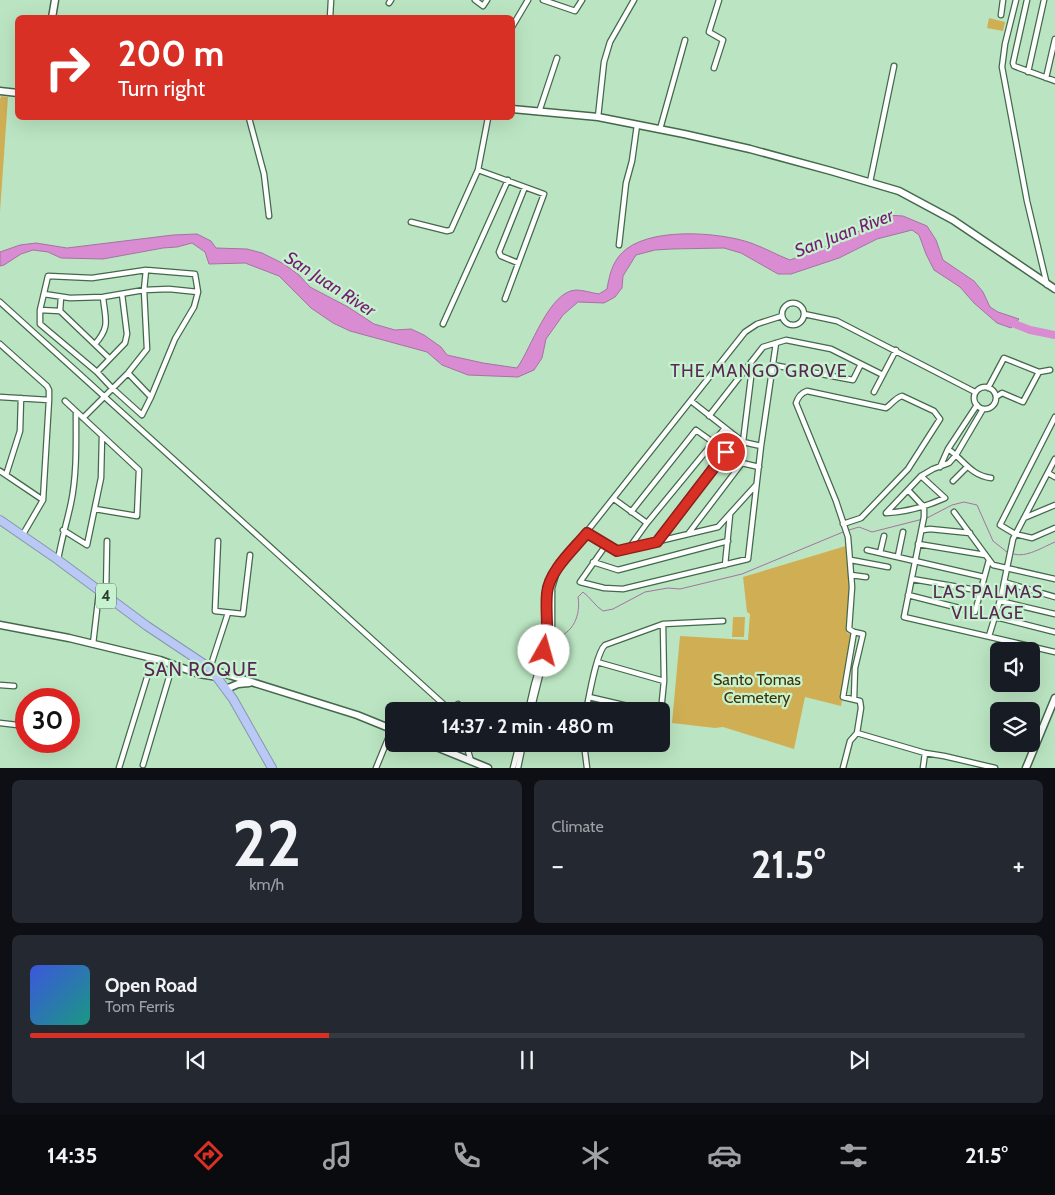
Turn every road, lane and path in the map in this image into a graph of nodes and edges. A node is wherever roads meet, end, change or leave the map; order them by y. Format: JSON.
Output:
{"nodes":[{"id":1,"x":55,"y":0,"type":"edge"},
{"id":2,"x":331,"y":0,"type":"edge"},
{"id":3,"x":476,"y":0,"type":"edge"},
{"id":4,"x":486,"y":0,"type":"edge"},
{"id":5,"x":528,"y":0,"type":"edge"},
{"id":6,"x":543,"y":0,"type":"edge"},
{"id":7,"x":582,"y":0,"type":"edge"},
{"id":8,"x":634,"y":0,"type":"edge"},
{"id":9,"x":719,"y":0,"type":"edge"},
{"id":10,"x":1004,"y":0,"type":"edge"},
{"id":11,"x":1016,"y":0,"type":"edge"},
{"id":12,"x":1027,"y":0,"type":"edge"},
{"id":13,"x":1044,"y":0,"type":"edge"},
{"id":14,"x":52,"y":15,"type":"edge"},
{"id":15,"x":330,"y":15,"type":"edge"},
{"id":16,"x":1001,"y":15,"type":"dead end"},
{"id":17,"x":515,"y":22,"type":"edge"},
{"id":18,"x":1055,"y":39,"type":"edge"},
{"id":19,"x":685,"y":40,"type":"dead end"},
{"id":20,"x":557,"y":58,"type":"dead end"},
{"id":21,"x":894,"y":66,"type":"dead end"},
{"id":22,"x":714,"y":68,"type":"dead end"},
{"id":23,"x":1028,"y":72,"type":"junction"},
{"id":24,"x":1046,"y":78,"type":"junction"},
{"id":25,"x":1055,"y":81,"type":"edge"},
{"id":26,"x":0,"y":90,"type":"edge"},
{"id":27,"x":15,"y":92,"type":"edge"},
{"id":28,"x":515,"y":109,"type":"edge"},
{"id":29,"x":539,"y":112,"type":"junction"},
{"id":30,"x":598,"y":117,"type":"junction"},
{"id":31,"x":250,"y":120,"type":"edge"},
{"id":32,"x":488,"y":120,"type":"edge"},
{"id":33,"x":637,"y":125,"type":"junction"},
{"id":34,"x":660,"y":129,"type":"junction"},
{"id":35,"x":478,"y":170,"type":"junction"},
{"id":36,"x":508,"y":180,"type":"junction"},
{"id":37,"x":870,"y":182,"type":"junction"},
{"id":38,"x":525,"y":187,"type":"junction"},
{"id":39,"x":269,"y":216,"type":"dead end"},
{"id":40,"x":411,"y":222,"type":"dead end"},
{"id":41,"x":620,"y":245,"type":"dead end"},
{"id":42,"x":518,"y":263,"type":"junction"},
{"id":43,"x":146,"y":270,"type":"junction"},
{"id":44,"x":1047,"y":285,"type":"junction"},
{"id":45,"x":1055,"y":289,"type":"edge"},
{"id":46,"x":144,"y":290,"type":"junction"},
{"id":47,"x":198,"y":292,"type":"junction"},
{"id":48,"x":44,"y":294,"type":"junction"},
{"id":49,"x":122,"y":294,"type":"junction"},
{"id":50,"x":61,"y":297,"type":"junction"},
{"id":51,"x":103,"y":297,"type":"junction"},
{"id":52,"x":505,"y":298,"type":"dead end"},
{"id":53,"x":0,"y":302,"type":"edge"},
{"id":54,"x":40,"y":310,"type":"junction"},
{"id":55,"x":60,"y":311,"type":"junction"},
{"id":56,"x":804,"y":314,"type":"junction"},
{"id":57,"x":782,"y":316,"type":"junction"},
{"id":58,"x":443,"y":324,"type":"dead end"},
{"id":59,"x":776,"y":343,"type":"junction"},
{"id":60,"x":0,"y":344,"type":"edge"},
{"id":61,"x":95,"y":344,"type":"junction"},
{"id":62,"x":896,"y":350,"type":"junction"},
{"id":63,"x":110,"y":358,"type":"junction"},
{"id":64,"x":751,"y":362,"type":"junction"},
{"id":65,"x":861,"y":364,"type":"junction"},
{"id":66,"x":773,"y":365,"type":"junction"},
{"id":67,"x":1050,"y":370,"type":"dead end"},
{"id":68,"x":97,"y":372,"type":"junction"},
{"id":69,"x":1039,"y":372,"type":"junction"},
{"id":70,"x":128,"y":373,"type":"junction"},
{"id":71,"x":883,"y":375,"type":"junction"},
{"id":72,"x":112,"y":388,"type":"junction"},
{"id":73,"x":988,"y":388,"type":"junction"},
{"id":74,"x":874,"y":392,"type":"dead end"},
{"id":75,"x":975,"y":392,"type":"junction"},
{"id":76,"x":0,"y":396,"type":"edge"},
{"id":77,"x":104,"y":396,"type":"junction"},
{"id":78,"x":151,"y":397,"type":"junction"},
{"id":79,"x":996,"y":397,"type":"junction"},
{"id":80,"x":21,"y":398,"type":"junction"},
{"id":81,"x":49,"y":400,"type":"junction"},
{"id":82,"x":65,"y":401,"type":"dead end"},
{"id":83,"x":691,"y":401,"type":"junction"},
{"id":84,"x":977,"y":405,"type":"junction"},
{"id":85,"x":983,"y":409,"type":"junction"},
{"id":86,"x":76,"y":413,"type":"junction"},
{"id":87,"x":709,"y":416,"type":"junction"},
{"id":88,"x":1055,"y":417,"type":"edge"},
{"id":89,"x":83,"y":418,"type":"junction"},
{"id":90,"x":725,"y":428,"type":"junction"},
{"id":91,"x":102,"y":436,"type":"junction"},
{"id":92,"x":713,"y":442,"type":"junction"},
{"id":93,"x":743,"y":442,"type":"junction"},
{"id":94,"x":761,"y":446,"type":"junction"},
{"id":95,"x":948,"y":450,"type":"junction"},
{"id":96,"x":726,"y":452,"type":"junction"},
{"id":97,"x":956,"y":455,"type":"junction"},
{"id":98,"x":1055,"y":460,"type":"edge"},
{"id":99,"x":742,"y":463,"type":"junction"},
{"id":100,"x":759,"y":467,"type":"junction"},
{"id":101,"x":940,"y":467,"type":"junction"},
{"id":102,"x":967,"y":468,"type":"junction"},
{"id":103,"x":0,"y":471,"type":"edge"},
{"id":104,"x":1048,"y":473,"type":"junction"},
{"id":105,"x":6,"y":475,"type":"junction"},
{"id":106,"x":921,"y":476,"type":"junction"},
{"id":107,"x":1055,"y":477,"type":"edge"},
{"id":108,"x":991,"y":478,"type":"dead end"},
{"id":109,"x":953,"y":480,"type":"dead end"},
{"id":110,"x":757,"y":484,"type":"junction"},
{"id":111,"x":908,"y":490,"type":"junction"},
{"id":112,"x":614,"y":499,"type":"junction"},
{"id":113,"x":43,"y":500,"type":"junction"},
{"id":114,"x":1055,"y":505,"type":"edge"},
{"id":115,"x":924,"y":508,"type":"junction"},
{"id":116,"x":95,"y":509,"type":"junction"},
{"id":117,"x":632,"y":512,"type":"junction"},
{"id":118,"x":954,"y":512,"type":"dead end"},
{"id":119,"x":731,"y":514,"type":"junction"},
{"id":120,"x":1024,"y":518,"type":"junction"},
{"id":121,"x":0,"y":520,"type":"edge"},
{"id":122,"x":647,"y":523,"type":"junction"},
{"id":123,"x":722,"y":523,"type":"junction"},
{"id":124,"x":843,"y":524,"type":"junction"},
{"id":125,"x":729,"y":527,"type":"junction"},
{"id":126,"x":1055,"y":528,"type":"edge"},
{"id":127,"x":63,"y":530,"type":"junction"},
{"id":128,"x":923,"y":530,"type":"junction"},
{"id":129,"x":903,"y":532,"type":"dead end"},
{"id":130,"x":587,"y":533,"type":"junction"},
{"id":131,"x":970,"y":533,"type":"junction"},
{"id":132,"x":688,"y":534,"type":"junction"},
{"id":133,"x":1015,"y":534,"type":"junction"},
{"id":134,"x":22,"y":536,"type":"junction"},
{"id":135,"x":884,"y":536,"type":"dead end"},
{"id":136,"x":107,"y":541,"type":"dead end"},
{"id":137,"x":218,"y":541,"type":"dead end"},
{"id":138,"x":728,"y":541,"type":"junction"},
{"id":139,"x":657,"y":542,"type":"junction"},
{"id":140,"x":918,"y":544,"type":"junction"},
{"id":141,"x":606,"y":545,"type":"junction"},
{"id":142,"x":629,"y":548,"type":"junction"},
{"id":143,"x":867,"y":550,"type":"dead end"},
{"id":144,"x":880,"y":553,"type":"junction"},
{"id":145,"x":250,"y":555,"type":"dead end"},
{"id":146,"x":985,"y":555,"type":"junction"},
{"id":147,"x":898,"y":556,"type":"junction"},
{"id":148,"x":58,"y":560,"type":"junction"},
{"id":149,"x":850,"y":560,"type":"junction"},
{"id":150,"x":989,"y":560,"type":"junction"},
{"id":151,"x":914,"y":561,"type":"junction"},
{"id":152,"x":594,"y":562,"type":"junction"},
{"id":153,"x":725,"y":565,"type":"junction"},
{"id":154,"x":888,"y":567,"type":"dead end"},
{"id":155,"x":1007,"y":568,"type":"junction"},
{"id":156,"x":851,"y":575,"type":"junction"},
{"id":157,"x":866,"y":577,"type":"dead end"},
{"id":158,"x":984,"y":577,"type":"junction"},
{"id":159,"x":912,"y":579,"type":"junction"},
{"id":160,"x":1055,"y":579,"type":"edge"},
{"id":161,"x":1004,"y":582,"type":"junction"},
{"id":162,"x":982,"y":591,"type":"junction"},
{"id":163,"x":99,"y":592,"type":"junction"},
{"id":164,"x":908,"y":595,"type":"junction"},
{"id":165,"x":106,"y":597,"type":"junction"},
{"id":166,"x":1055,"y":597,"type":"edge"},
{"id":167,"x":1000,"y":601,"type":"junction"},
{"id":168,"x":228,"y":612,"type":"junction"},
{"id":169,"x":1055,"y":614,"type":"edge"},
{"id":170,"x":996,"y":616,"type":"junction"},
{"id":171,"x":723,"y":621,"type":"dead end"},
{"id":172,"x":663,"y":624,"type":"junction"},
{"id":173,"x":0,"y":625,"type":"edge"},
{"id":174,"x":854,"y":632,"type":"junction"},
{"id":175,"x":1055,"y":632,"type":"edge"},
{"id":176,"x":989,"y":636,"type":"junction"},
{"id":177,"x":93,"y":644,"type":"junction"},
{"id":178,"x":1055,"y":652,"type":"edge"},
{"id":179,"x":153,"y":658,"type":"junction"},
{"id":180,"x":597,"y":662,"type":"junction"},
{"id":181,"x":173,"y":664,"type":"junction"},
{"id":182,"x":214,"y":672,"type":"junction"},
{"id":183,"x":664,"y":680,"type":"junction"},
{"id":184,"x":252,"y":683,"type":"junction"},
{"id":185,"x":0,"y":685,"type":"edge"},
{"id":186,"x":14,"y":686,"type":"dead end"},
{"id":187,"x":226,"y":689,"type":"junction"},
{"id":188,"x":589,"y":697,"type":"junction"},
{"id":189,"x":854,"y":699,"type":"junction"},
{"id":190,"x":1055,"y":699,"type":"edge"},
{"id":191,"x":441,"y":702,"type":"edge"},
{"id":192,"x":532,"y":702,"type":"edge"},
{"id":193,"x":588,"y":702,"type":"edge"},
{"id":194,"x":610,"y":702,"type":"edge"},
{"id":195,"x":662,"y":702,"type":"edge"},
{"id":196,"x":0,"y":723,"type":"edge"},
{"id":197,"x":15,"y":725,"type":"edge"},
{"id":198,"x":385,"y":726,"type":"edge"},
{"id":199,"x":857,"y":733,"type":"junction"},
{"id":200,"x":385,"y":747,"type":"edge"},
{"id":201,"x":449,"y":752,"type":"edge"},
{"id":202,"x":468,"y":752,"type":"edge"},
{"id":203,"x":517,"y":752,"type":"edge"},
{"id":204,"x":521,"y":752,"type":"edge"},
{"id":205,"x":585,"y":752,"type":"edge"},
{"id":206,"x":925,"y":754,"type":"junction"},
{"id":207,"x":471,"y":761,"type":"junction"},
{"id":208,"x":966,"y":761,"type":"junction"},
{"id":209,"x":143,"y":765,"type":"dead end"},
{"id":210,"x":119,"y":768,"type":"edge"},
{"id":211,"x":272,"y":768,"type":"edge"},
{"id":212,"x":376,"y":768,"type":"edge"},
{"id":213,"x":488,"y":768,"type":"edge"},
{"id":214,"x":513,"y":768,"type":"edge"},
{"id":215,"x":518,"y":768,"type":"edge"},
{"id":216,"x":587,"y":768,"type":"edge"},
{"id":217,"x":843,"y":768,"type":"edge"},
{"id":218,"x":923,"y":768,"type":"edge"},
{"id":219,"x":964,"y":768,"type":"edge"},
{"id":220,"x":994,"y":768,"type":"edge"},
{"id":221,"x":1026,"y":768,"type":"edge"}],
"edges":[{"from":1,"to":14,"type":"main road"},
{"from":2,"to":15,"type":"street"},
{"from":3,"to":4,"type":"street"},
{"from":5,"to":17,"type":"street"},
{"from":6,"to":7,"type":"street"},
{"from":8,"to":30,"type":"street"},
{"from":9,"to":22,"type":"street"},
{"from":10,"to":16,"type":"street"},
{"from":11,"to":44,"type":"street"},
{"from":12,"to":23,"type":"street"},
{"from":13,"to":23,"type":"street"},
{"from":18,"to":24,"type":"street"},
{"from":19,"to":34,"type":"street"},
{"from":20,"to":29,"type":"street"},
{"from":21,"to":37,"type":"street"},
{"from":23,"to":24,"type":"street"},
{"from":24,"to":25,"type":"street"},
{"from":26,"to":27,"type":"main road"},
{"from":28,"to":29,"type":"main road"},
{"from":29,"to":30,"type":"main road"},
{"from":30,"to":33,"type":"main road"},
{"from":31,"to":39,"type":"street"},
{"from":32,"to":35,"type":"street"},
{"from":33,"to":34,"type":"main road"},
{"from":33,"to":41,"type":"street"},
{"from":34,"to":37,"type":"main road"},
{"from":35,"to":36,"type":"street"},
{"from":35,"to":40,"type":"street"},
{"from":36,"to":38,"type":"street"},
{"from":36,"to":58,"type":"street"},
{"from":37,"to":44,"type":"main road"},
{"from":38,"to":42,"type":"street"},
{"from":38,"to":42,"type":"street"},
{"from":42,"to":52,"type":"street"},
{"from":43,"to":46,"type":"street"},
{"from":43,"to":47,"type":"street"},
{"from":43,"to":48,"type":"street"},
{"from":44,"to":45,"type":"main road"},
{"from":46,"to":47,"type":"street"},
{"from":46,"to":49,"type":"street"},
{"from":46,"to":70,"type":"street"},
{"from":47,"to":78,"type":"street"},
{"from":48,"to":50,"type":"street"},
{"from":48,"to":54,"type":"street"},
{"from":49,"to":51,"type":"street"},
{"from":49,"to":63,"type":"street"},
{"from":50,"to":51,"type":"street"},
{"from":50,"to":55,"type":"street"},
{"from":51,"to":61,"type":"street"},
{"from":53,"to":77,"type":"street"},
{"from":54,"to":55,"type":"street"},
{"from":54,"to":68,"type":"street"},
{"from":55,"to":61,"type":"street"},
{"from":56,"to":57,"type":"street"},
{"from":56,"to":57,"type":"street"},
{"from":56,"to":62,"type":"street"},
{"from":57,"to":83,"type":"street"},
{"from":59,"to":64,"type":"street"},
{"from":59,"to":65,"type":"street"},
{"from":59,"to":66,"type":"street"},
{"from":60,"to":81,"type":"street"},
{"from":61,"to":63,"type":"street"},
{"from":62,"to":71,"type":"street"},
{"from":62,"to":75,"type":"street"},
{"from":63,"to":68,"type":"street"},
{"from":64,"to":87,"type":"street"},
{"from":64,"to":93,"type":"street"},
{"from":65,"to":66,"type":"street"},
{"from":65,"to":71,"type":"street"},
{"from":66,"to":94,"type":"street"},
{"from":67,"to":69,"type":"street"},
{"from":68,"to":72,"type":"street"},
{"from":69,"to":73,"type":"street"},
{"from":69,"to":79,"type":"street"},
{"from":70,"to":72,"type":"street"},
{"from":70,"to":78,"type":"street"},
{"from":71,"to":74,"type":"street"},
{"from":72,"to":77,"type":"street"},
{"from":72,"to":78,"type":"street"},
{"from":73,"to":75,"type":"street"},
{"from":73,"to":79,"type":"street"},
{"from":75,"to":84,"type":"street"},
{"from":76,"to":80,"type":"street"},
{"from":77,"to":89,"type":"street"},
{"from":77,"to":191,"type":"street"},
{"from":79,"to":85,"type":"street"},
{"from":80,"to":81,"type":"street"},
{"from":80,"to":105,"type":"street"},
{"from":81,"to":113,"type":"street"},
{"from":82,"to":86,"type":"street"},
{"from":83,"to":87,"type":"street"},
{"from":83,"to":112,"type":"street"},
{"from":84,"to":85,"type":"street"},
{"from":84,"to":95,"type":"street"},
{"from":85,"to":97,"type":"street"},
{"from":86,"to":89,"type":"street"},
{"from":86,"to":127,"type":"street"},
{"from":87,"to":90,"type":"street"},
{"from":88,"to":133,"type":"street"},
{"from":89,"to":91,"type":"street"},
{"from":90,"to":92,"type":"street"},
{"from":90,"to":93,"type":"street"},
{"from":91,"to":116,"type":"street"},
{"from":91,"to":116,"type":"street"},
{"from":92,"to":96,"type":"street"},
{"from":92,"to":117,"type":"street"},
{"from":92,"to":122,"type":"street"},
{"from":93,"to":94,"type":"street"},
{"from":94,"to":100,"type":"street"},
{"from":95,"to":97,"type":"street"},
{"from":95,"to":101,"type":"street"},
{"from":96,"to":99,"type":"street"},
{"from":96,"to":139,"type":"street"},
{"from":97,"to":101,"type":"street"},
{"from":97,"to":102,"type":"street"},
{"from":98,"to":104,"type":"street"},
{"from":99,"to":100,"type":"street"},
{"from":99,"to":132,"type":"street"},
{"from":100,"to":110,"type":"street"},
{"from":101,"to":106,"type":"street"},
{"from":102,"to":108,"type":"street"},
{"from":102,"to":109,"type":"street"},
{"from":103,"to":105,"type":"street"},
{"from":104,"to":107,"type":"street"},
{"from":104,"to":120,"type":"street"},
{"from":105,"to":113,"type":"street"},
{"from":106,"to":111,"type":"street"},
{"from":106,"to":115,"type":"street"},
{"from":110,"to":119,"type":"street"},
{"from":110,"to":153,"type":"street"},
{"from":111,"to":115,"type":"street"},
{"from":111,"to":115,"type":"street"},
{"from":112,"to":117,"type":"street"},
{"from":112,"to":130,"type":"street"},
{"from":113,"to":134,"type":"street"},
{"from":114,"to":120,"type":"street"},
{"from":115,"to":128,"type":"street"},
{"from":116,"to":127,"type":"street"},
{"from":117,"to":122,"type":"street"},
{"from":118,"to":131,"type":"street"},
{"from":119,"to":123,"type":"street"},
{"from":119,"to":125,"type":"street"},
{"from":120,"to":133,"type":"street"},
{"from":121,"to":134,"type":"highway","number":"4"},
{"from":122,"to":142,"type":"street"},
{"from":123,"to":125,"type":"street"},
{"from":123,"to":132,"type":"street"},
{"from":124,"to":124,"type":"street"},
{"from":124,"to":149,"type":"street"},
{"from":125,"to":138,"type":"street"},
{"from":126,"to":133,"type":"street"},
{"from":127,"to":148,"type":"street"},
{"from":128,"to":131,"type":"street"},
{"from":128,"to":140,"type":"street"},
{"from":129,"to":147,"type":"street"},
{"from":130,"to":141,"type":"street"},
{"from":130,"to":192,"type":"street"},
{"from":131,"to":146,"type":"street"},
{"from":132,"to":139,"type":"street"},
{"from":133,"to":155,"type":"street"},
{"from":134,"to":148,"type":"highway","number":"4"},
{"from":135,"to":144,"type":"street"},
{"from":136,"to":165,"type":"street"},
{"from":137,"to":168,"type":"street"},
{"from":138,"to":152,"type":"street"},
{"from":138,"to":153,"type":"street"},
{"from":139,"to":142,"type":"street"},
{"from":140,"to":146,"type":"street"},
{"from":140,"to":151,"type":"street"},
{"from":141,"to":142,"type":"street"},
{"from":141,"to":152,"type":"street"},
{"from":143,"to":144,"type":"street"},
{"from":144,"to":147,"type":"street"},
{"from":145,"to":168,"type":"street"},
{"from":146,"to":150,"type":"street"},
{"from":147,"to":151,"type":"street"},
{"from":148,"to":163,"type":"highway","number":"4"},
{"from":149,"to":154,"type":"street"},
{"from":149,"to":156,"type":"street"},
{"from":150,"to":155,"type":"street"},
{"from":150,"to":158,"type":"street"},
{"from":151,"to":158,"type":"street"},
{"from":151,"to":159,"type":"street"},
{"from":152,"to":153,"type":"street"},
{"from":155,"to":160,"type":"street"},
{"from":155,"to":161,"type":"street"},
{"from":156,"to":157,"type":"street"},
{"from":156,"to":174,"type":"street"},
{"from":158,"to":162,"type":"street"},
{"from":159,"to":162,"type":"street"},
{"from":159,"to":164,"type":"street"},
{"from":161,"to":166,"type":"street"},
{"from":161,"to":167,"type":"street"},
{"from":162,"to":164,"type":"street"},
{"from":163,"to":165,"type":"highway","number":"4"},
{"from":163,"to":177,"type":"street"},
{"from":164,"to":176,"type":"street"},
{"from":165,"to":182,"type":"highway","number":"4"},
{"from":167,"to":169,"type":"street"},
{"from":167,"to":170,"type":"street"},
{"from":168,"to":182,"type":"street"},
{"from":170,"to":175,"type":"street"},
{"from":170,"to":176,"type":"street"},
{"from":171,"to":172,"type":"street"},
{"from":172,"to":180,"type":"street"},
{"from":172,"to":183,"type":"street"},
{"from":173,"to":177,"type":"main road"},
{"from":174,"to":189,"type":"street"},
{"from":174,"to":189,"type":"street"},
{"from":176,"to":178,"type":"street"},
{"from":177,"to":179,"type":"main road"},
{"from":179,"to":181,"type":"main road"},
{"from":179,"to":210,"type":"street"},
{"from":180,"to":183,"type":"street"},
{"from":180,"to":188,"type":"street"},
{"from":181,"to":182,"type":"main road"},
{"from":181,"to":209,"type":"street"},
{"from":182,"to":184,"type":"main road","number":"4"},
{"from":182,"to":187,"type":"highway","number":"4"},
{"from":183,"to":195,"type":"street"},
{"from":184,"to":187,"type":"main road"},
{"from":184,"to":198,"type":"main road","number":"4"},
{"from":185,"to":186,"type":"street"},
{"from":187,"to":211,"type":"highway","number":"4"},
{"from":188,"to":193,"type":"street"},
{"from":188,"to":194,"type":"street"},
{"from":189,"to":199,"type":"street"},
{"from":190,"to":221,"type":"main road"},
{"from":196,"to":197,"type":"street"},
{"from":199,"to":206,"type":"street"},
{"from":199,"to":217,"type":"street"},
{"from":200,"to":212,"type":"street"},
{"from":201,"to":207,"type":"main road"},
{"from":202,"to":207,"type":"street"},
{"from":203,"to":214,"type":"street"},
{"from":204,"to":215,"type":"street"},
{"from":205,"to":216,"type":"street"},
{"from":206,"to":208,"type":"street"},
{"from":206,"to":218,"type":"street"},
{"from":207,"to":213,"type":"main road"},
{"from":208,"to":219,"type":"street"},
{"from":208,"to":220,"type":"street"}]}
